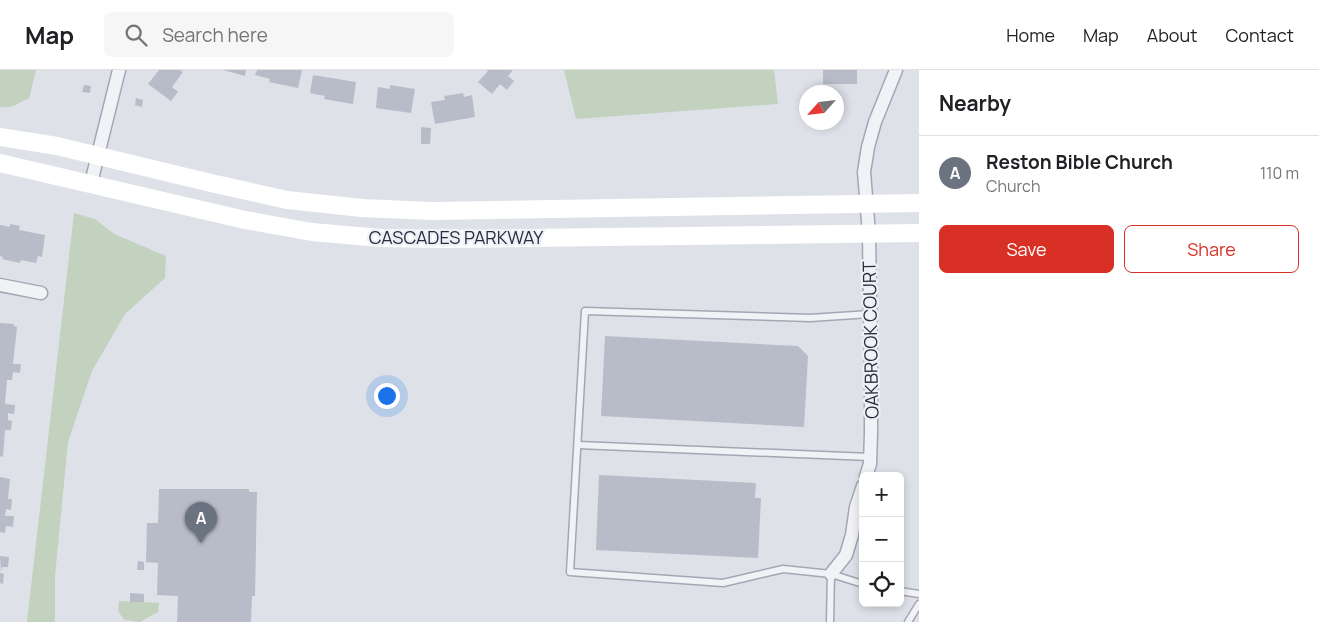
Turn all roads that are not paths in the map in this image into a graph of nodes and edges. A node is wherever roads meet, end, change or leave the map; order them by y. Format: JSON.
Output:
{"nodes":[{"id":1,"x":119,"y":70,"type":"edge"},
{"id":2,"x":896,"y":70,"type":"edge"},
{"id":3,"x":0,"y":136,"type":"edge"},
{"id":4,"x":98,"y":155,"type":"junction"},
{"id":5,"x":0,"y":163,"type":"edge"},
{"id":6,"x":91,"y":183,"type":"junction"},
{"id":7,"x":867,"y":204,"type":"junction"},
{"id":8,"x":919,"y":204,"type":"edge"},
{"id":9,"x":869,"y":233,"type":"junction"},
{"id":10,"x":919,"y":233,"type":"edge"},
{"id":11,"x":0,"y":285,"type":"edge"},
{"id":12,"x":41,"y":293,"type":"dead end"},
{"id":13,"x":870,"y":314,"type":"junction"},
{"id":14,"x":578,"y":445,"type":"junction"},
{"id":15,"x":870,"y":457,"type":"junction"},
{"id":16,"x":867,"y":472,"type":"edge"},
{"id":17,"x":859,"y":498,"type":"edge"},
{"id":18,"x":831,"y":574,"type":"junction"},
{"id":19,"x":859,"y":583,"type":"edge"},
{"id":20,"x":904,"y":592,"type":"edge"},
{"id":21,"x":919,"y":594,"type":"edge"},
{"id":22,"x":919,"y":604,"type":"edge"},
{"id":23,"x":830,"y":622,"type":"edge"},
{"id":24,"x":908,"y":622,"type":"edge"}],
"edges":[{"from":1,"to":4,"type":"street"},
{"from":2,"to":7,"type":"street","name":"OAKBROOK COURT"},
{"from":3,"to":4,"type":"main road","name":"CASCADES PARKWAY"},
{"from":4,"to":6,"type":"street"},
{"from":4,"to":7,"type":"main road","name":"CASCADES PARKWAY"},
{"from":5,"to":6,"type":"main road","name":"CASCADES PARKWAY"},
{"from":6,"to":9,"type":"main road","name":"CASCADES PARKWAY"},
{"from":7,"to":8,"type":"main road","name":"CASCADES PARKWAY"},
{"from":7,"to":9,"type":"street","name":"OAKBROOK COURT"},
{"from":9,"to":10,"type":"main road","name":"CASCADES PARKWAY"},
{"from":9,"to":13,"type":"street","name":"OAKBROOK COURT"},
{"from":11,"to":12,"type":"street"},
{"from":13,"to":14,"type":"lane"},
{"from":13,"to":15,"type":"street","name":"OAKBROOK COURT"},
{"from":14,"to":15,"type":"lane"},
{"from":14,"to":18,"type":"lane"},
{"from":15,"to":16,"type":"street","name":"OAKBROOK COURT"},
{"from":17,"to":18,"type":"street"},
{"from":18,"to":19,"type":"lane"},
{"from":18,"to":23,"type":"lane"},
{"from":20,"to":21,"type":"lane"},
{"from":22,"to":24,"type":"lane"}]}
